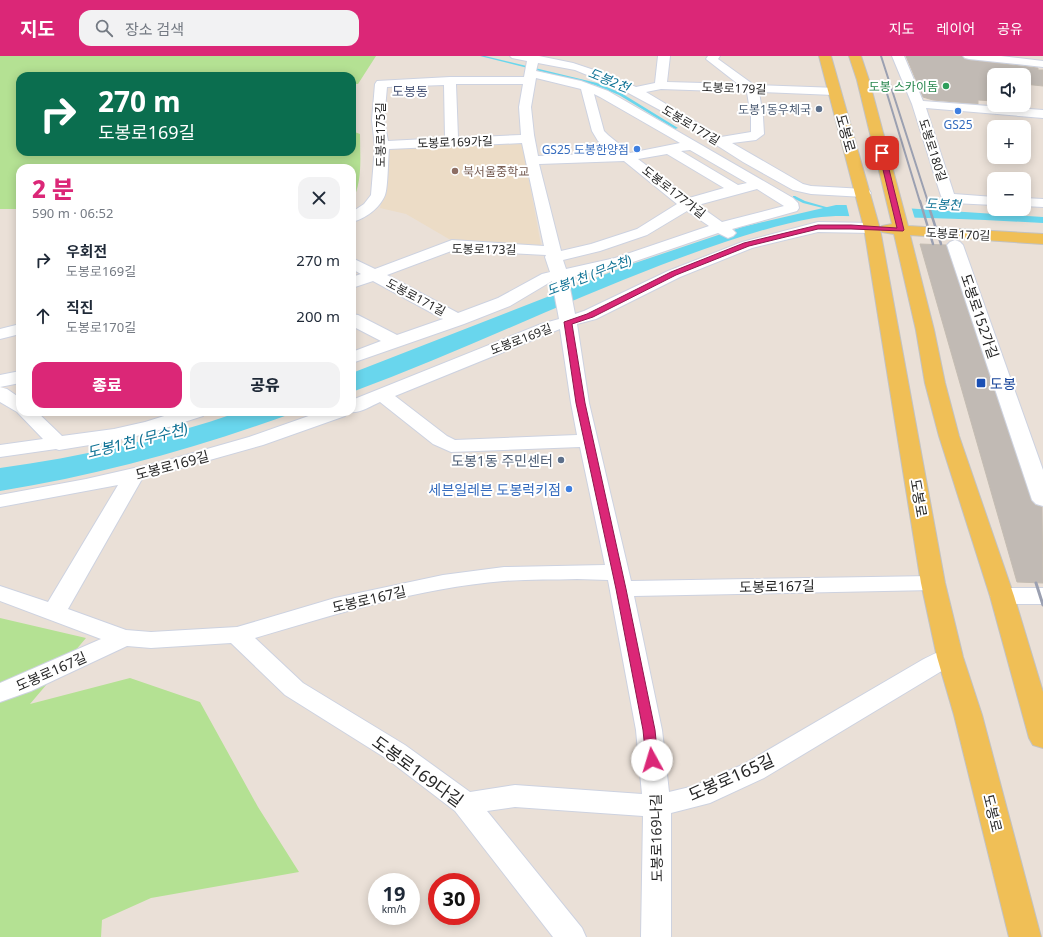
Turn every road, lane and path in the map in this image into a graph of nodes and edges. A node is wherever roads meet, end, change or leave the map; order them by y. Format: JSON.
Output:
{"nodes":[{"id":1,"x":516,"y":56,"type":"edge"},
{"id":2,"x":583,"y":56,"type":"edge"},
{"id":3,"x":664,"y":56,"type":"edge"},
{"id":4,"x":714,"y":56,"type":"edge"},
{"id":5,"x":825,"y":56,"type":"edge"},
{"id":6,"x":855,"y":56,"type":"edge"},
{"id":7,"x":898,"y":56,"type":"edge"},
{"id":8,"x":969,"y":56,"type":"edge"},
{"id":9,"x":1043,"y":64,"type":"edge"},
{"id":10,"x":532,"y":66,"type":"edge"},
{"id":11,"x":583,"y":69,"type":"junction"},
{"id":12,"x":450,"y":80,"type":"junction"},
{"id":13,"x":661,"y":85,"type":"junction"},
{"id":14,"x":586,"y":87,"type":"junction"},
{"id":15,"x":752,"y":89,"type":"junction"},
{"id":16,"x":635,"y":91,"type":"junction"},
{"id":17,"x":834,"y":91,"type":"junction"},
{"id":18,"x":918,"y":104,"type":"junction"},
{"id":19,"x":1043,"y":114,"type":"edge"},
{"id":20,"x":528,"y":140,"type":"junction"},
{"id":21,"x":718,"y":141,"type":"junction"},
{"id":22,"x":452,"y":143,"type":"junction"},
{"id":23,"x":382,"y":145,"type":"junction"},
{"id":24,"x":693,"y":145,"type":"junction"},
{"id":25,"x":670,"y":150,"type":"junction"},
{"id":26,"x":628,"y":157,"type":"junction"},
{"id":27,"x":533,"y":160,"type":"junction"},
{"id":28,"x":759,"y":184,"type":"junction"},
{"id":29,"x":737,"y":190,"type":"junction"},
{"id":30,"x":864,"y":194,"type":"junction"},
{"id":31,"x":987,"y":201,"type":"edge"},
{"id":32,"x":1031,"y":202,"type":"edge"},
{"id":33,"x":1043,"y":203,"type":"edge"},
{"id":34,"x":687,"y":204,"type":"junction"},
{"id":35,"x":356,"y":217,"type":"edge"},
{"id":36,"x":872,"y":225,"type":"junction"},
{"id":37,"x":900,"y":227,"type":"junction"},
{"id":38,"x":721,"y":228,"type":"junction"},
{"id":39,"x":1043,"y":239,"type":"edge"},
{"id":40,"x":745,"y":244,"type":"junction"},
{"id":41,"x":955,"y":245,"type":"dead end"},
{"id":42,"x":553,"y":254,"type":"junction"},
{"id":43,"x":356,"y":265,"type":"edge"},
{"id":44,"x":373,"y":275,"type":"junction"},
{"id":45,"x":559,"y":276,"type":"junction"},
{"id":46,"x":356,"y":281,"type":"edge"},
{"id":47,"x":568,"y":319,"type":"junction"},
{"id":48,"x":458,"y":320,"type":"junction"},
{"id":49,"x":356,"y":321,"type":"edge"},
{"id":50,"x":16,"y":330,"type":"edge"},
{"id":51,"x":0,"y":334,"type":"edge"},
{"id":52,"x":396,"y":342,"type":"junction"},
{"id":53,"x":356,"y":357,"type":"edge"},
{"id":54,"x":16,"y":378,"type":"edge"},
{"id":55,"x":0,"y":381,"type":"edge"},
{"id":56,"x":0,"y":393,"type":"edge"},
{"id":57,"x":382,"y":395,"type":"junction"},
{"id":58,"x":16,"y":404,"type":"edge"},
{"id":59,"x":356,"y":405,"type":"edge"},
{"id":60,"x":30,"y":416,"type":"edge"},
{"id":61,"x":183,"y":416,"type":"edge"},
{"id":62,"x":318,"y":416,"type":"edge"},
{"id":63,"x":589,"y":441,"type":"junction"},
{"id":64,"x":59,"y":444,"type":"junction"},
{"id":65,"x":0,"y":451,"type":"edge"},
{"id":66,"x":133,"y":476,"type":"junction"},
{"id":67,"x":1043,"y":500,"type":"edge"},
{"id":68,"x":0,"y":501,"type":"edge"},
{"id":69,"x":619,"y":581,"type":"junction"},
{"id":70,"x":933,"y":584,"type":"junction"},
{"id":71,"x":0,"y":593,"type":"edge"},
{"id":72,"x":1002,"y":596,"type":"junction"},
{"id":73,"x":1043,"y":596,"type":"edge"},
{"id":74,"x":54,"y":612,"type":"junction"},
{"id":75,"x":237,"y":635,"type":"junction"},
{"id":76,"x":124,"y":638,"type":"junction"},
{"id":77,"x":950,"y":657,"type":"junction"},
{"id":78,"x":0,"y":693,"type":"edge"},
{"id":79,"x":1043,"y":738,"type":"edge"},
{"id":80,"x":465,"y":803,"type":"junction"},
{"id":81,"x":657,"y":806,"type":"junction"},
{"id":82,"x":571,"y":937,"type":"edge"},
{"id":83,"x":656,"y":937,"type":"edge"},
{"id":84,"x":1025,"y":937,"type":"edge"}],
"edges":[{"from":1,"to":10,"type":"street","name":"도봉로177길"},
{"from":2,"to":11,"type":"street"},
{"from":3,"to":13,"type":"street"},
{"from":4,"to":15,"type":"street"},
{"from":5,"to":17,"type":"main road","name":"도봉로"},
{"from":6,"to":37,"type":"main road","name":"도봉로"},
{"from":7,"to":18,"type":"street","name":"도봉로180길"},
{"from":8,"to":9,"type":"street"},
{"from":10,"to":11,"type":"street","name":"도봉로177길"},
{"from":10,"to":12,"type":"street","name":"도봉로175길"},
{"from":10,"to":14,"type":"street","name":"도봉로177길"},
{"from":10,"to":20,"type":"street"},
{"from":11,"to":16,"type":"street","name":"도봉로177길"},
{"from":12,"to":22,"type":"street"},
{"from":12,"to":23,"type":"street","name":"도봉로175길"},
{"from":13,"to":15,"type":"street","name":"도봉로179길"},
{"from":13,"to":16,"type":"street","name":"도봉로179길"},
{"from":14,"to":24,"type":"street","name":"도봉로177길"},
{"from":14,"to":26,"type":"street","name":"도봉로177가길"},
{"from":15,"to":17,"type":"street","name":"도봉로179길"},
{"from":15,"to":21,"type":"street"},
{"from":16,"to":21,"type":"street","name":"도봉로177길"},
{"from":17,"to":30,"type":"main road","name":"도봉로"},
{"from":18,"to":19,"type":"street","name":"도봉로180길"},
{"from":18,"to":31,"type":"street","name":"도봉로180길"},
{"from":20,"to":22,"type":"street","name":"도봉로169가길"},
{"from":20,"to":27,"type":"street"},
{"from":21,"to":30,"type":"street","name":"도봉로177길"},
{"from":22,"to":23,"type":"street","name":"도봉로169가길"},
{"from":23,"to":35,"type":"street","name":"도봉로175길"},
{"from":24,"to":25,"type":"street","name":"도봉로177가길"},
{"from":24,"to":28,"type":"street","name":"도봉로177길"},
{"from":25,"to":26,"type":"street","name":"도봉로177가길"},
{"from":25,"to":29,"type":"street"},
{"from":26,"to":27,"type":"street","name":"도봉로177가길"},
{"from":26,"to":34,"type":"street","name":"도봉로177가길"},
{"from":27,"to":42,"type":"street"},
{"from":28,"to":29,"type":"street"},
{"from":28,"to":38,"type":"street","name":"도봉로177길"},
{"from":29,"to":34,"type":"street"},
{"from":30,"to":36,"type":"main road","name":"도봉로"},
{"from":32,"to":33,"type":"street"},
{"from":34,"to":38,"type":"street","name":"도봉로177가길"},
{"from":34,"to":42,"type":"street"},
{"from":36,"to":37,"type":"main road","name":"도봉로170길"},
{"from":36,"to":40,"type":"street","name":"도봉로169길"},
{"from":36,"to":70,"type":"main road","name":"도봉로"},
{"from":37,"to":39,"type":"main road","name":"도봉로170길"},
{"from":37,"to":72,"type":"main road","name":"도봉로"},
{"from":38,"to":40,"type":"street","name":"도봉로177가길"},
{"from":38,"to":45,"type":"street"},
{"from":40,"to":47,"type":"street","name":"도봉로169길"},
{"from":41,"to":67,"type":"street","name":"도봉로152가길"},
{"from":42,"to":44,"type":"street","name":"도봉로173길"},
{"from":42,"to":45,"type":"street"},
{"from":43,"to":44,"type":"street"},
{"from":44,"to":46,"type":"street","name":"도봉로173길"},
{"from":44,"to":48,"type":"street","name":"도봉로171길"},
{"from":45,"to":47,"type":"street","name":"도봉로169나길"},
{"from":45,"to":48,"type":"street","name":"도봉로171길"},
{"from":47,"to":57,"type":"street","name":"도봉로169길"},
{"from":47,"to":63,"type":"street","name":"도봉로169나길"},
{"from":48,"to":52,"type":"street","name":"도봉로171길"},
{"from":49,"to":52,"type":"street"},
{"from":50,"to":51,"type":"street"},
{"from":52,"to":53,"type":"street","name":"도봉로171길"},
{"from":54,"to":55,"type":"street"},
{"from":56,"to":58,"type":"street"},
{"from":57,"to":59,"type":"street","name":"도봉로169길"},
{"from":57,"to":63,"type":"street"},
{"from":60,"to":64,"type":"street"},
{"from":61,"to":64,"type":"street"},
{"from":62,"to":66,"type":"street","name":"도봉로169길"},
{"from":63,"to":69,"type":"street","name":"도봉로169나길"},
{"from":64,"to":65,"type":"street"},
{"from":66,"to":68,"type":"street","name":"도봉로169길"},
{"from":66,"to":74,"type":"street"},
{"from":69,"to":70,"type":"street","name":"도봉로167길"},
{"from":69,"to":75,"type":"street","name":"도봉로167길"},
{"from":69,"to":81,"type":"street","name":"도봉로169나길"},
{"from":70,"to":77,"type":"main road","name":"도봉로"},
{"from":71,"to":74,"type":"street","name":"도봉로167길"},
{"from":72,"to":73,"type":"street"},
{"from":72,"to":79,"type":"main road","name":"도봉로"},
{"from":74,"to":76,"type":"street","name":"도봉로167길"},
{"from":75,"to":76,"type":"street","name":"도봉로167길"},
{"from":75,"to":80,"type":"street","name":"도봉로169다길"},
{"from":76,"to":78,"type":"street","name":"도봉로167길"},
{"from":77,"to":81,"type":"street","name":"도봉로165길"},
{"from":77,"to":84,"type":"main road","name":"도봉로"},
{"from":80,"to":81,"type":"street","name":"도봉로165길"},
{"from":80,"to":82,"type":"street","name":"도봉로169다길"},
{"from":81,"to":83,"type":"street","name":"도봉로169나길"}]}
